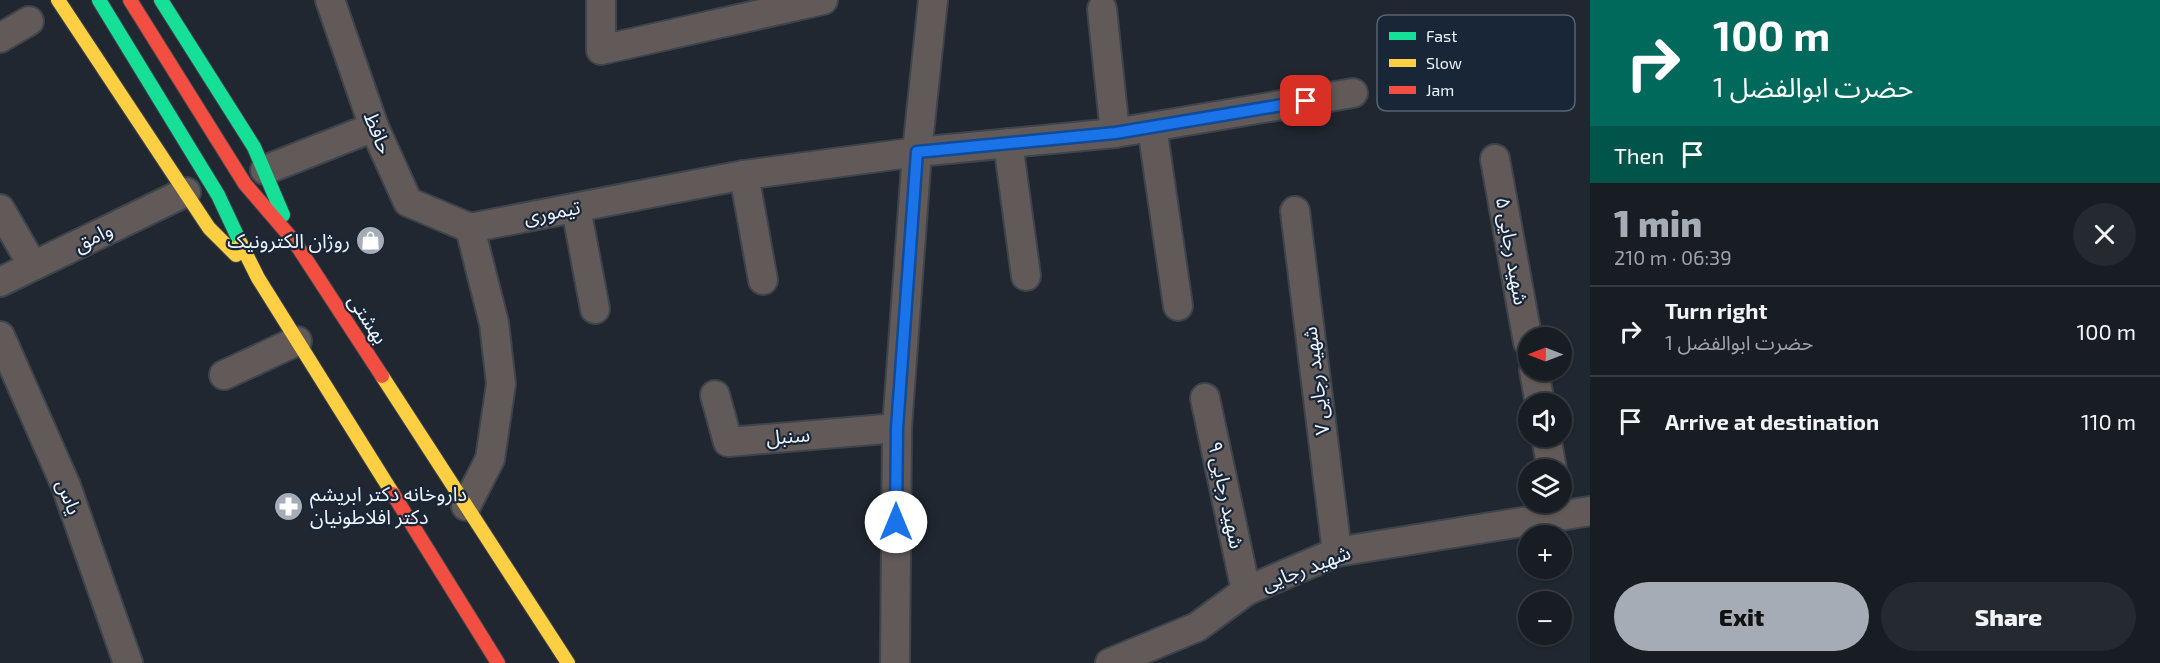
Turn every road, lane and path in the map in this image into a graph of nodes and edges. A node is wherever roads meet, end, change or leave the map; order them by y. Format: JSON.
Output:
{"nodes":[{"id":1,"x":58,"y":0,"type":"edge"},
{"id":2,"x":99,"y":0,"type":"edge"},
{"id":3,"x":130,"y":0,"type":"edge"},
{"id":4,"x":161,"y":0,"type":"edge"},
{"id":5,"x":330,"y":0,"type":"edge"},
{"id":6,"x":601,"y":0,"type":"edge"},
{"id":7,"x":823,"y":0,"type":"edge"},
{"id":8,"x":933,"y":0,"type":"edge"},
{"id":9,"x":1102,"y":9,"type":"dead end"},
{"id":10,"x":726,"y":10,"type":"edge"},
{"id":11,"x":29,"y":21,"type":"dead end"},
{"id":12,"x":0,"y":38,"type":"edge"},
{"id":13,"x":1353,"y":93,"type":"dead end"},
{"id":14,"x":374,"y":127,"type":"junction"},
{"id":15,"x":1152,"y":127,"type":"junction"},
{"id":16,"x":1115,"y":133,"type":"junction"},
{"id":17,"x":1008,"y":143,"type":"junction"},
{"id":18,"x":917,"y":152,"type":"junction"},
{"id":19,"x":1495,"y":159,"type":"dead end"},
{"id":20,"x":265,"y":170,"type":"junction"},
{"id":21,"x":744,"y":175,"type":"junction"},
{"id":22,"x":186,"y":192,"type":"junction"},
{"id":23,"x":576,"y":207,"type":"junction"},
{"id":24,"x":0,"y":209,"type":"edge"},
{"id":25,"x":1295,"y":211,"type":"dead end"},
{"id":26,"x":470,"y":228,"type":"junction"},
{"id":27,"x":294,"y":241,"type":"junction"},
{"id":28,"x":33,"y":266,"type":"junction"},
{"id":29,"x":1026,"y":276,"type":"dead end"},
{"id":30,"x":258,"y":278,"type":"junction"},
{"id":31,"x":763,"y":280,"type":"dead end"},
{"id":32,"x":0,"y":282,"type":"edge"},
{"id":33,"x":1178,"y":306,"type":"dead end"},
{"id":34,"x":595,"y":309,"type":"dead end"},
{"id":35,"x":1525,"y":327,"type":"edge"},
{"id":36,"x":0,"y":336,"type":"edge"},
{"id":37,"x":297,"y":341,"type":"junction"},
{"id":38,"x":224,"y":375,"type":"dead end"},
{"id":39,"x":715,"y":395,"type":"dead end"},
{"id":40,"x":1205,"y":398,"type":"dead end"},
{"id":41,"x":897,"y":428,"type":"junction"},
{"id":42,"x":466,"y":506,"type":"junction"},
{"id":43,"x":1572,"y":510,"type":"edge"},
{"id":44,"x":1590,"y":511,"type":"edge"},
{"id":45,"x":1538,"y":513,"type":"edge"},
{"id":46,"x":1336,"y":552,"type":"junction"},
{"id":47,"x":1246,"y":591,"type":"junction"},
{"id":48,"x":128,"y":663,"type":"edge"},
{"id":49,"x":498,"y":663,"type":"edge"},
{"id":50,"x":568,"y":663,"type":"edge"},
{"id":51,"x":895,"y":663,"type":"edge"},
{"id":52,"x":1110,"y":663,"type":"edge"}],
"edges":[{"from":1,"to":22,"type":"main road"},
{"from":2,"to":30,"type":"main road"},
{"from":3,"to":27,"type":"main road","name":"بهشتی"},
{"from":4,"to":20,"type":"main road"},
{"from":5,"to":14,"type":"street","name":"حافظ"},
{"from":6,"to":10,"type":"street"},
{"from":7,"to":10,"type":"street"},
{"from":8,"to":18,"type":"street"},
{"from":9,"to":16,"type":"street"},
{"from":11,"to":12,"type":"street"},
{"from":13,"to":15,"type":"street","name":"تیموری"},
{"from":14,"to":20,"type":"street"},
{"from":14,"to":26,"type":"street","name":"حافظ"},
{"from":15,"to":16,"type":"street","name":"تیموری"},
{"from":15,"to":33,"type":"street"},
{"from":16,"to":17,"type":"street","name":"تیموری"},
{"from":17,"to":18,"type":"street","name":"تیموری"},
{"from":17,"to":29,"type":"street"},
{"from":18,"to":21,"type":"street","name":"تیموری"},
{"from":18,"to":41,"type":"street"},
{"from":19,"to":35,"type":"street","name":"شهید رجایی ۵"},
{"from":20,"to":27,"type":"main road"},
{"from":21,"to":23,"type":"street","name":"تیموری"},
{"from":21,"to":31,"type":"street"},
{"from":22,"to":28,"type":"street","name":"وامق"},
{"from":22,"to":30,"type":"main road"},
{"from":23,"to":26,"type":"street","name":"تیموری"},
{"from":23,"to":34,"type":"street"},
{"from":24,"to":28,"type":"street"},
{"from":25,"to":46,"type":"street","name":"شهید رجایی ۷"},
{"from":26,"to":42,"type":"street"},
{"from":27,"to":42,"type":"main road","name":"بهشتی"},
{"from":28,"to":32,"type":"street","name":"وامق"},
{"from":30,"to":37,"type":"main road"},
{"from":36,"to":48,"type":"street","name":"یاس"},
{"from":37,"to":38,"type":"street"},
{"from":37,"to":49,"type":"main road"},
{"from":39,"to":41,"type":"street","name":"سنبل"},
{"from":40,"to":47,"type":"street","name":"شهید رجایی ۹"},
{"from":41,"to":51,"type":"street"},
{"from":42,"to":50,"type":"main road","name":"بهشتی"},
{"from":43,"to":44,"type":"street","name":"شهید رجایی"},
{"from":45,"to":46,"type":"street","name":"شهید رجایی"},
{"from":46,"to":47,"type":"street","name":"شهید رجایی"},
{"from":47,"to":52,"type":"street","name":"شهید رجایی"}]}
